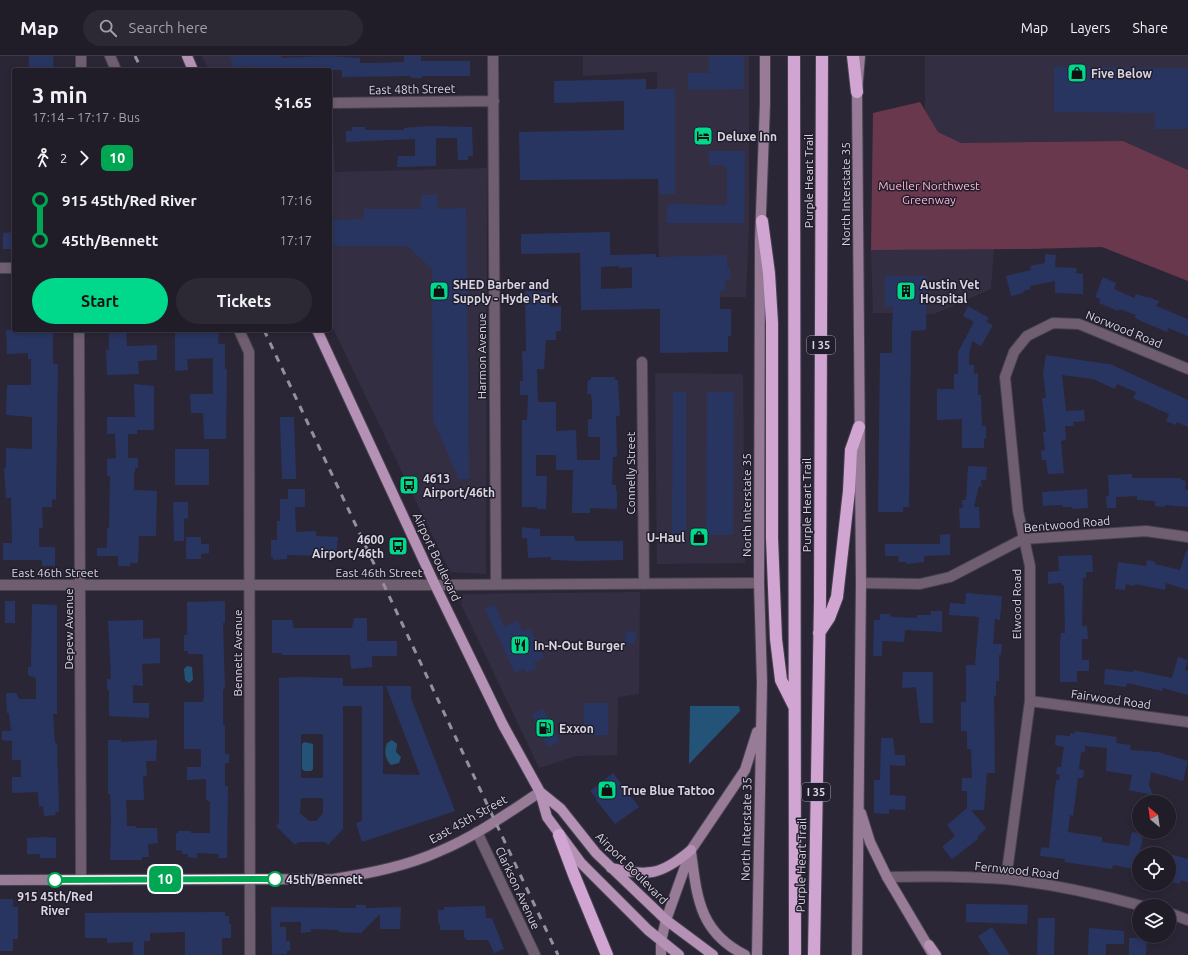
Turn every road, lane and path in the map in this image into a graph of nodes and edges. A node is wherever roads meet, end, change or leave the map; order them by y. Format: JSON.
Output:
{"nodes":[{"id":1,"x":81,"y":56,"type":"edge"},
{"id":2,"x":110,"y":56,"type":"edge"},
{"id":3,"x":186,"y":56,"type":"edge"},
{"id":4,"x":493,"y":56,"type":"edge"},
{"id":5,"x":765,"y":56,"type":"edge"},
{"id":6,"x":794,"y":56,"type":"edge"},
{"id":7,"x":822,"y":56,"type":"edge"},
{"id":8,"x":853,"y":56,"type":"edge"},
{"id":9,"x":860,"y":56,"type":"edge"},
{"id":10,"x":81,"y":68,"type":"edge"},
{"id":11,"x":115,"y":68,"type":"edge"},
{"id":12,"x":192,"y":68,"type":"edge"},
{"id":13,"x":858,"y":92,"type":"junction"},
{"id":14,"x":494,"y":101,"type":"junction"},
{"id":15,"x":332,"y":103,"type":"edge"},
{"id":16,"x":762,"y":221,"type":"junction"},
{"id":17,"x":0,"y":268,"type":"edge"},
{"id":18,"x":12,"y":268,"type":"edge"},
{"id":19,"x":79,"y":332,"type":"edge"},
{"id":20,"x":240,"y":332,"type":"edge"},
{"id":21,"x":318,"y":332,"type":"edge"},
{"id":22,"x":1027,"y":336,"type":"joint"},
{"id":23,"x":642,"y":362,"type":"dead end"},
{"id":24,"x":1188,"y":369,"type":"edge"},
{"id":25,"x":859,"y":427,"type":"junction"},
{"id":26,"x":1188,"y":537,"type":"edge"},
{"id":27,"x":1023,"y":539,"type":"junction"},
{"id":28,"x":759,"y":583,"type":"junction"},
{"id":29,"x":861,"y":583,"type":"junction"},
{"id":30,"x":496,"y":584,"type":"junction"},
{"id":31,"x":644,"y":584,"type":"junction"},
{"id":32,"x":0,"y":585,"type":"edge"},
{"id":33,"x":81,"y":585,"type":"junction"},
{"id":34,"x":250,"y":585,"type":"junction"},
{"id":35,"x":435,"y":585,"type":"junction"},
{"id":36,"x":819,"y":633,"type":"junction"},
{"id":37,"x":1030,"y":701,"type":"junction"},
{"id":38,"x":795,"y":709,"type":"junction"},
{"id":39,"x":761,"y":720,"type":"junction"},
{"id":40,"x":1188,"y":722,"type":"edge"},
{"id":41,"x":540,"y":792,"type":"junction"},
{"id":42,"x":858,"y":803,"type":"junction"},
{"id":43,"x":477,"y":832,"type":"junction"},
{"id":44,"x":559,"y":835,"type":"junction"},
{"id":45,"x":691,"y":850,"type":"junction"},
{"id":46,"x":610,"y":868,"type":"junction"},
{"id":47,"x":886,"y":876,"type":"junction"},
{"id":48,"x":250,"y":879,"type":"junction"},
{"id":49,"x":1006,"y":879,"type":"junction"},
{"id":50,"x":0,"y":880,"type":"edge"},
{"id":51,"x":81,"y":880,"type":"junction"},
{"id":52,"x":1132,"y":904,"type":"edge"},
{"id":53,"x":1176,"y":916,"type":"edge"},
{"id":54,"x":666,"y":920,"type":"junction"},
{"id":55,"x":1188,"y":920,"type":"edge"},
{"id":56,"x":794,"y":933,"type":"junction"},
{"id":57,"x":661,"y":941,"type":"junction"},
{"id":58,"x":929,"y":950,"type":"edge"},
{"id":59,"x":814,"y":953,"type":"edge"},
{"id":60,"x":250,"y":955,"type":"edge"},
{"id":61,"x":535,"y":955,"type":"edge"},
{"id":62,"x":608,"y":955,"type":"edge"},
{"id":63,"x":661,"y":955,"type":"edge"},
{"id":64,"x":679,"y":955,"type":"edge"},
{"id":65,"x":713,"y":955,"type":"edge"},
{"id":66,"x":745,"y":955,"type":"edge"},
{"id":67,"x":757,"y":955,"type":"edge"},
{"id":68,"x":790,"y":955,"type":"edge"},
{"id":69,"x":796,"y":955,"type":"edge"},
{"id":70,"x":857,"y":955,"type":"edge"},
{"id":71,"x":935,"y":955,"type":"edge"}],
"edges":[{"from":1,"to":10,"type":"street"},
{"from":2,"to":11,"type":"street"},
{"from":3,"to":12,"type":"main road"},
{"from":4,"to":14,"type":"street","name":"Harmon Avenue"},
{"from":5,"to":16,"type":"main road","name":"North Interstate 35"},
{"from":6,"to":38,"type":"highway","name":"Purple Heart Trail","number":"I 35"},
{"from":7,"to":36,"type":"highway","name":"Purple Heart Trail","number":"I 35"},
{"from":8,"to":13,"type":"highway"},
{"from":9,"to":13,"type":"main road","name":"North Interstate 35"},
{"from":13,"to":25,"type":"main road","name":"North Interstate 35"},
{"from":14,"to":15,"type":"street","name":"East 48th Street"},
{"from":14,"to":30,"type":"street","name":"Harmon Avenue"},
{"from":16,"to":28,"type":"main road","name":"North Interstate 35"},
{"from":16,"to":38,"type":"highway"},
{"from":17,"to":18,"type":"street"},
{"from":19,"to":33,"type":"street","name":"Depew Avenue"},
{"from":20,"to":34,"type":"street","name":"Bennett Avenue"},
{"from":21,"to":35,"type":"main road","name":"Airport Boulevard"},
{"from":22,"to":24,"type":"street","name":"Norwood Road"},
{"from":22,"to":27,"type":"street","name":"Elwood Road"},
{"from":23,"to":31,"type":"street","name":"Connelly Street"},
{"from":25,"to":29,"type":"main road","name":"North Interstate 35"},
{"from":25,"to":36,"type":"highway"},
{"from":26,"to":27,"type":"street","name":"Bentwood Road"},
{"from":27,"to":29,"type":"street","name":"Bentwood Road"},
{"from":27,"to":37,"type":"street","name":"Elwood Road"},
{"from":28,"to":31,"type":"street","name":"East 46th Street"},
{"from":28,"to":39,"type":"main road","name":"North Interstate 35"},
{"from":29,"to":42,"type":"main road","name":"North Interstate 35"},
{"from":30,"to":31,"type":"street","name":"East 46th Street"},
{"from":30,"to":35,"type":"street","name":"East 46th Street"},
{"from":32,"to":33,"type":"street","name":"East 46th Street"},
{"from":33,"to":34,"type":"street","name":"East 46th Street"},
{"from":33,"to":51,"type":"street","name":"Depew Avenue"},
{"from":34,"to":35,"type":"street","name":"East 46th Street"},
{"from":34,"to":48,"type":"street","name":"Bennett Avenue"},
{"from":35,"to":41,"type":"main road","name":"Airport Boulevard"},
{"from":36,"to":59,"type":"highway","name":"Purple Heart Trail","number":"I 35"},
{"from":37,"to":40,"type":"street","name":"Fairwood Road"},
{"from":37,"to":49,"type":"street","name":"Elwood Road"},
{"from":38,"to":56,"type":"highway","name":"Purple Heart Trail","number":"I 35"},
{"from":39,"to":45,"type":"main road"},
{"from":39,"to":67,"type":"main road","name":"North Interstate 35"},
{"from":41,"to":43,"type":"main road","name":"East 45th Street"},
{"from":41,"to":44,"type":"main road","name":"Airport Boulevard"},
{"from":41,"to":46,"type":"main road","name":"Airport Boulevard"},
{"from":42,"to":47,"type":"main road"},
{"from":42,"to":70,"type":"main road","name":"North Interstate 35"},
{"from":43,"to":48,"type":"main road","name":"East 45th Street"},
{"from":43,"to":61,"type":"street","name":"Clarkson Avenue"},
{"from":44,"to":57,"type":"main road","name":"Airport Boulevard"},
{"from":44,"to":62,"type":"highway"},
{"from":45,"to":46,"type":"main road"},
{"from":45,"to":54,"type":"main road"},
{"from":45,"to":66,"type":"main road"},
{"from":46,"to":54,"type":"main road","name":"Airport Boulevard"},
{"from":47,"to":49,"type":"street","name":"Fernwood Road"},
{"from":47,"to":58,"type":"main road"},
{"from":48,"to":51,"type":"main road","name":"East 45th Street"},
{"from":48,"to":60,"type":"street","name":"Bennett Avenue"},
{"from":49,"to":52,"type":"street","name":"Fernwood Road"},
{"from":50,"to":51,"type":"main road","name":"East 45th Street"},
{"from":53,"to":55,"type":"street"},
{"from":54,"to":57,"type":"main road"},
{"from":54,"to":65,"type":"main road","name":"Airport Boulevard"},
{"from":56,"to":68,"type":"highway","name":"Purple Heart Trail","number":"I 35"},
{"from":56,"to":69,"type":"highway","name":"Purple Heart Trail","number":"I 35"},
{"from":57,"to":63,"type":"main road"},
{"from":57,"to":64,"type":"main road","name":"Airport Boulevard"},
{"from":58,"to":71,"type":"main road"}]}
